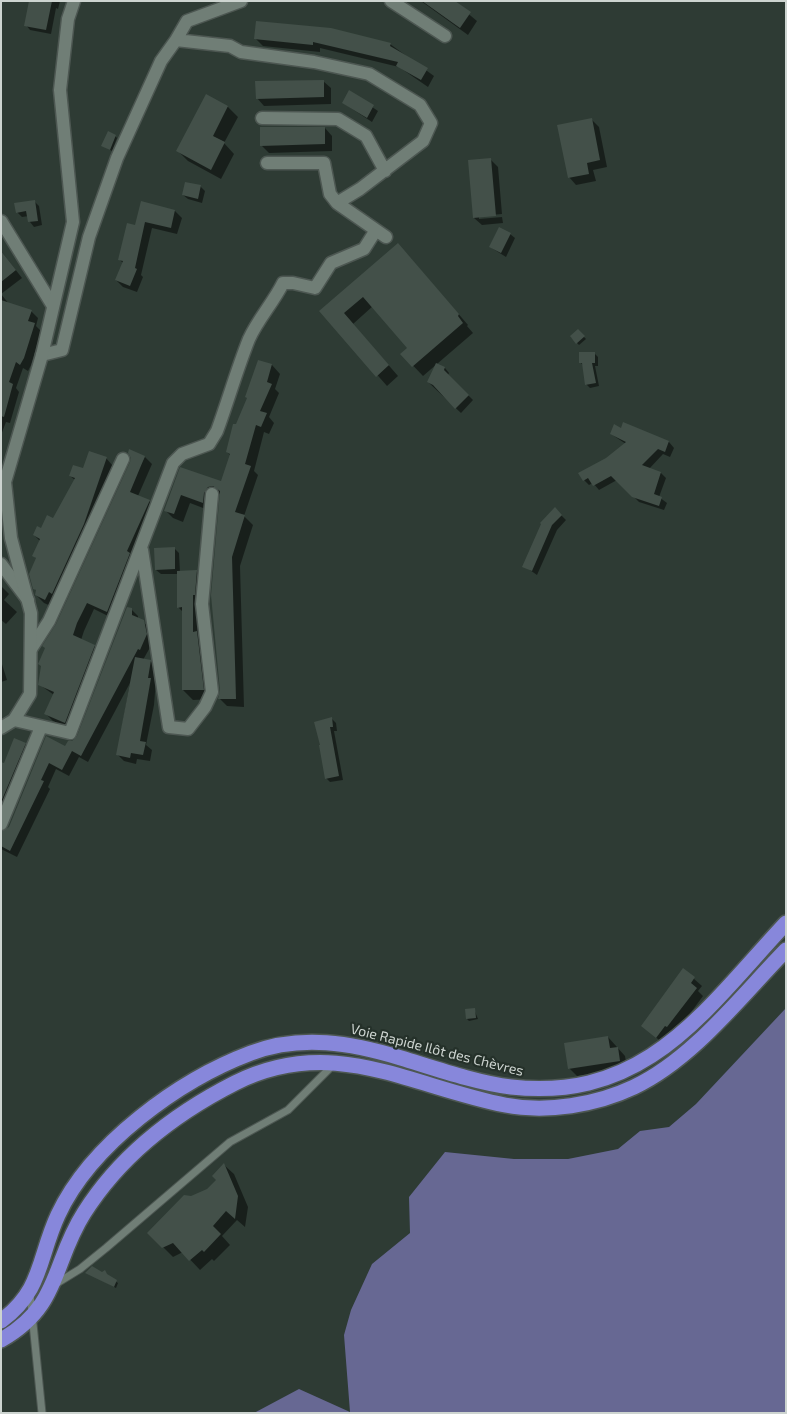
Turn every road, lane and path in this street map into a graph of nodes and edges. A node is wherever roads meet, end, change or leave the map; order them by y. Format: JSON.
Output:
{"nodes":[{"id":1,"x":74,"y":1,"type":"edge"},
{"id":2,"x":241,"y":1,"type":"edge"},
{"id":3,"x":392,"y":1,"type":"edge"},
{"id":4,"x":445,"y":36,"type":"dead end"},
{"id":5,"x":176,"y":40,"type":"junction"},
{"id":6,"x":262,"y":118,"type":"dead end"},
{"id":7,"x":267,"y":163,"type":"dead end"},
{"id":8,"x":385,"y":171,"type":"junction"},
{"id":9,"x":337,"y":202,"type":"junction"},
{"id":10,"x":1,"y":221,"type":"edge"},
{"id":11,"x":54,"y":306,"type":"junction"},
{"id":12,"x":42,"y":355,"type":"junction"},
{"id":13,"x":123,"y":458,"type":"dead end"},
{"id":14,"x":212,"y":494,"type":"dead end"},
{"id":15,"x":141,"y":548,"type":"junction"},
{"id":16,"x":1,"y":564,"type":"edge"},
{"id":17,"x":28,"y":601,"type":"junction"},
{"id":18,"x":31,"y":649,"type":"junction"},
{"id":19,"x":14,"y":720,"type":"junction"},
{"id":20,"x":41,"y":726,"type":"junction"},
{"id":21,"x":1,"y":728,"type":"edge"},
{"id":22,"x":1,"y":824,"type":"edge"},
{"id":23,"x":786,"y":924,"type":"edge"},
{"id":24,"x":786,"y":950,"type":"edge"},
{"id":25,"x":336,"y":1062,"type":"junction"},
{"id":26,"x":54,"y":1285,"type":"junction"},
{"id":27,"x":30,"y":1293,"type":"junction"},
{"id":28,"x":33,"y":1315,"type":"junction"},
{"id":29,"x":1,"y":1321,"type":"edge"},
{"id":30,"x":1,"y":1340,"type":"edge"},
{"id":31,"x":42,"y":1413,"type":"edge"}],
"edges":[{"from":1,"to":11,"type":"street"},
{"from":2,"to":5,"type":"street"},
{"from":3,"to":4,"type":"street"},
{"from":5,"to":8,"type":"street"},
{"from":5,"to":12,"type":"street"},
{"from":6,"to":8,"type":"street"},
{"from":7,"to":9,"type":"street"},
{"from":8,"to":9,"type":"street"},
{"from":9,"to":15,"type":"street"},
{"from":10,"to":11,"type":"street"},
{"from":11,"to":12,"type":"street"},
{"from":12,"to":17,"type":"street"},
{"from":13,"to":18,"type":"street"},
{"from":14,"to":15,"type":"street"},
{"from":15,"to":20,"type":"street"},
{"from":16,"to":17,"type":"street"},
{"from":17,"to":18,"type":"street"},
{"from":18,"to":19,"type":"street"},
{"from":19,"to":20,"type":"street"},
{"from":19,"to":21,"type":"street"},
{"from":20,"to":22,"type":"street"},
{"from":23,"to":27,"type":"highway","name":"Voie Rapide Ilôt des Chèvres"},
{"from":24,"to":25,"type":"highway"},
{"from":25,"to":26,"type":"lane"},
{"from":25,"to":26,"type":"highway"},
{"from":26,"to":28,"type":"highway"},
{"from":27,"to":28,"type":"lane"},
{"from":27,"to":29,"type":"highway","name":"Voie Rapide Ilôt des Chèvres"},
{"from":28,"to":30,"type":"highway"},
{"from":28,"to":31,"type":"lane"}]}
